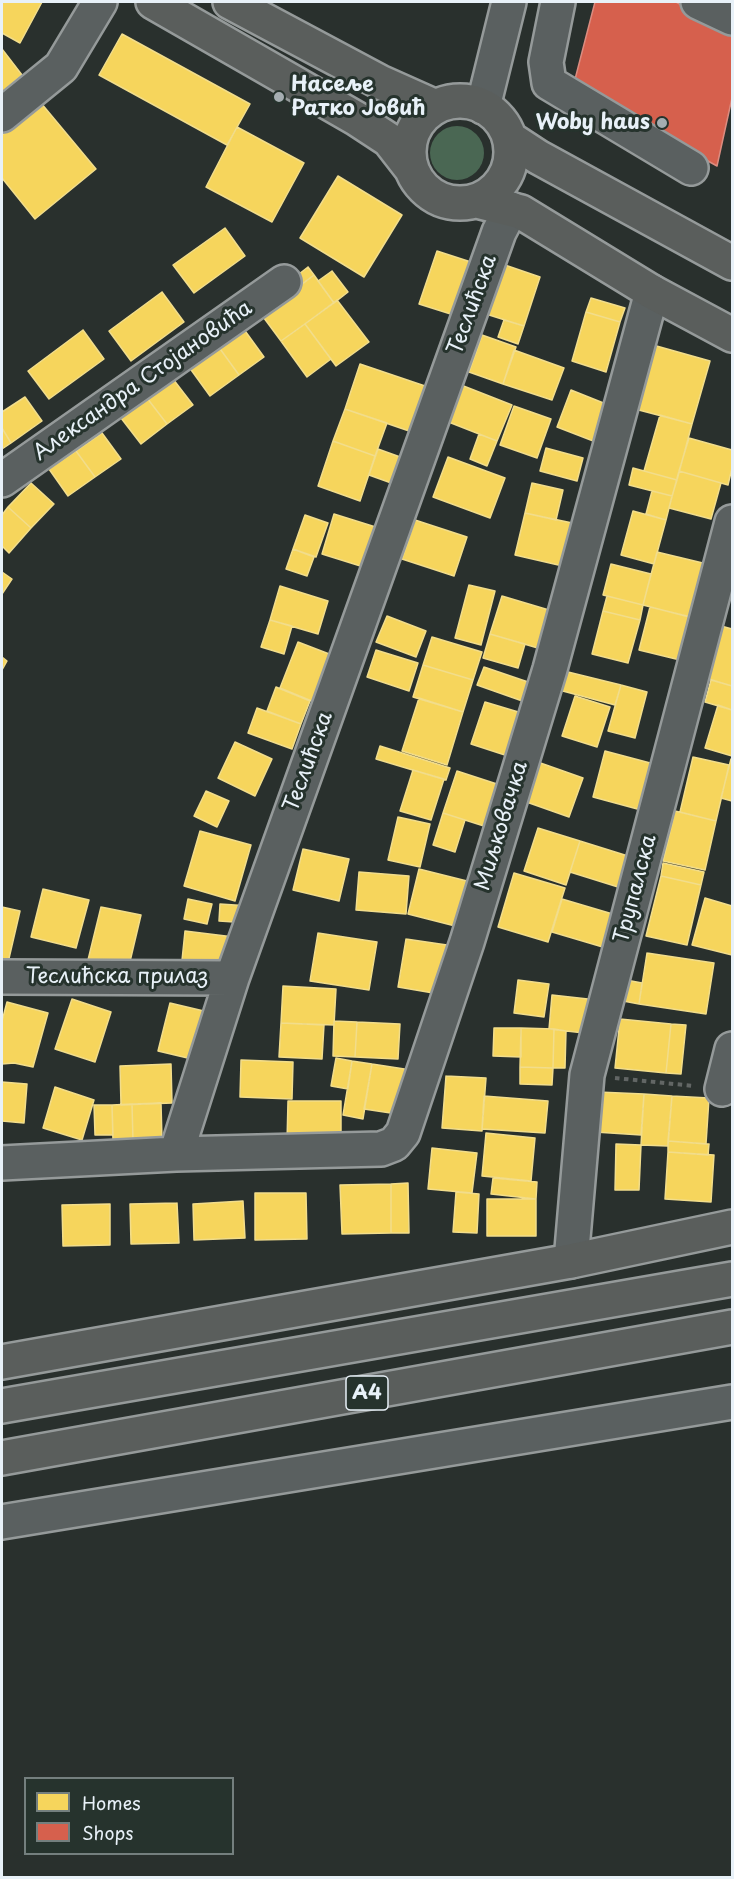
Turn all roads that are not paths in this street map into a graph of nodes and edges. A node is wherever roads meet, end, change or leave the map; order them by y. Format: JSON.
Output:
{"nodes":[{"id":1,"x":100,"y":2,"type":"edge"},
{"id":2,"x":153,"y":2,"type":"edge"},
{"id":3,"x":230,"y":2,"type":"edge"},
{"id":4,"x":509,"y":2,"type":"edge"},
{"id":5,"x":558,"y":2,"type":"edge"},
{"id":6,"x":698,"y":2,"type":"edge"},
{"id":7,"x":732,"y":18,"type":"edge"},
{"id":8,"x":483,"y":106,"type":"junction"},
{"id":9,"x":436,"y":107,"type":"junction"},
{"id":10,"x":2,"y":115,"type":"edge"},
{"id":11,"x":509,"y":138,"type":"junction"},
{"id":12,"x":410,"y":167,"type":"junction"},
{"id":13,"x":691,"y":168,"type":"dead end"},
{"id":14,"x":477,"y":201,"type":"junction"},
{"id":15,"x":511,"y":209,"type":"junction"},
{"id":16,"x":732,"y":263,"type":"edge"},
{"id":17,"x":284,"y":282,"type":"dead end"},
{"id":18,"x":652,"y":292,"type":"junction"},
{"id":19,"x":732,"y":335,"type":"edge"},
{"id":20,"x":2,"y":480,"type":"edge"},
{"id":21,"x":732,"y":522,"type":"edge"},
{"id":22,"x":2,"y":977,"type":"edge"},
{"id":23,"x":232,"y":978,"type":"junction"},
{"id":24,"x":732,"y":1049,"type":"edge"},
{"id":25,"x":722,"y":1089,"type":"road end"},
{"id":26,"x":176,"y":1154,"type":"junction"},
{"id":27,"x":2,"y":1163,"type":"edge"},
{"id":28,"x":732,"y":1227,"type":"edge"},
{"id":29,"x":571,"y":1261,"type":"junction"},
{"id":30,"x":732,"y":1279,"type":"edge"},
{"id":31,"x":732,"y":1328,"type":"edge"},
{"id":32,"x":2,"y":1362,"type":"edge"},
{"id":33,"x":732,"y":1402,"type":"edge"},
{"id":34,"x":2,"y":1406,"type":"edge"},
{"id":35,"x":2,"y":1458,"type":"edge"},
{"id":36,"x":2,"y":1522,"type":"edge"}],
"edges":[{"from":1,"to":10,"type":"street"},
{"from":2,"to":12,"type":"main road"},
{"from":3,"to":9,"type":"main road"},
{"from":4,"to":8,"type":"street"},
{"from":5,"to":13,"type":"street"},
{"from":6,"to":7,"type":"street"},
{"from":8,"to":9,"type":"main road"},
{"from":8,"to":11,"type":"main road"},
{"from":9,"to":12,"type":"main road"},
{"from":11,"to":14,"type":"main road"},
{"from":11,"to":16,"type":"main road"},
{"from":12,"to":14,"type":"main road"},
{"from":14,"to":15,"type":"main road"},
{"from":15,"to":18,"type":"main road"},
{"from":15,"to":23,"type":"street","name":"Теслићска"},
{"from":17,"to":20,"type":"street","name":"Александра Стојановића"},
{"from":18,"to":19,"type":"main road"},
{"from":18,"to":26,"type":"street","name":"Миљковачка"},
{"from":21,"to":29,"type":"street","name":"Трупалска"},
{"from":22,"to":23,"type":"street","name":"Теслићска прилаз"},
{"from":23,"to":26,"type":"street","name":"Теслићска"},
{"from":24,"to":25,"type":"street"},
{"from":26,"to":27,"type":"street"},
{"from":28,"to":29,"type":"main road"},
{"from":29,"to":32,"type":"main road"},
{"from":30,"to":34,"type":"main road","number":"A4"},
{"from":31,"to":35,"type":"main road","number":"A4"},
{"from":33,"to":36,"type":"street"}]}
